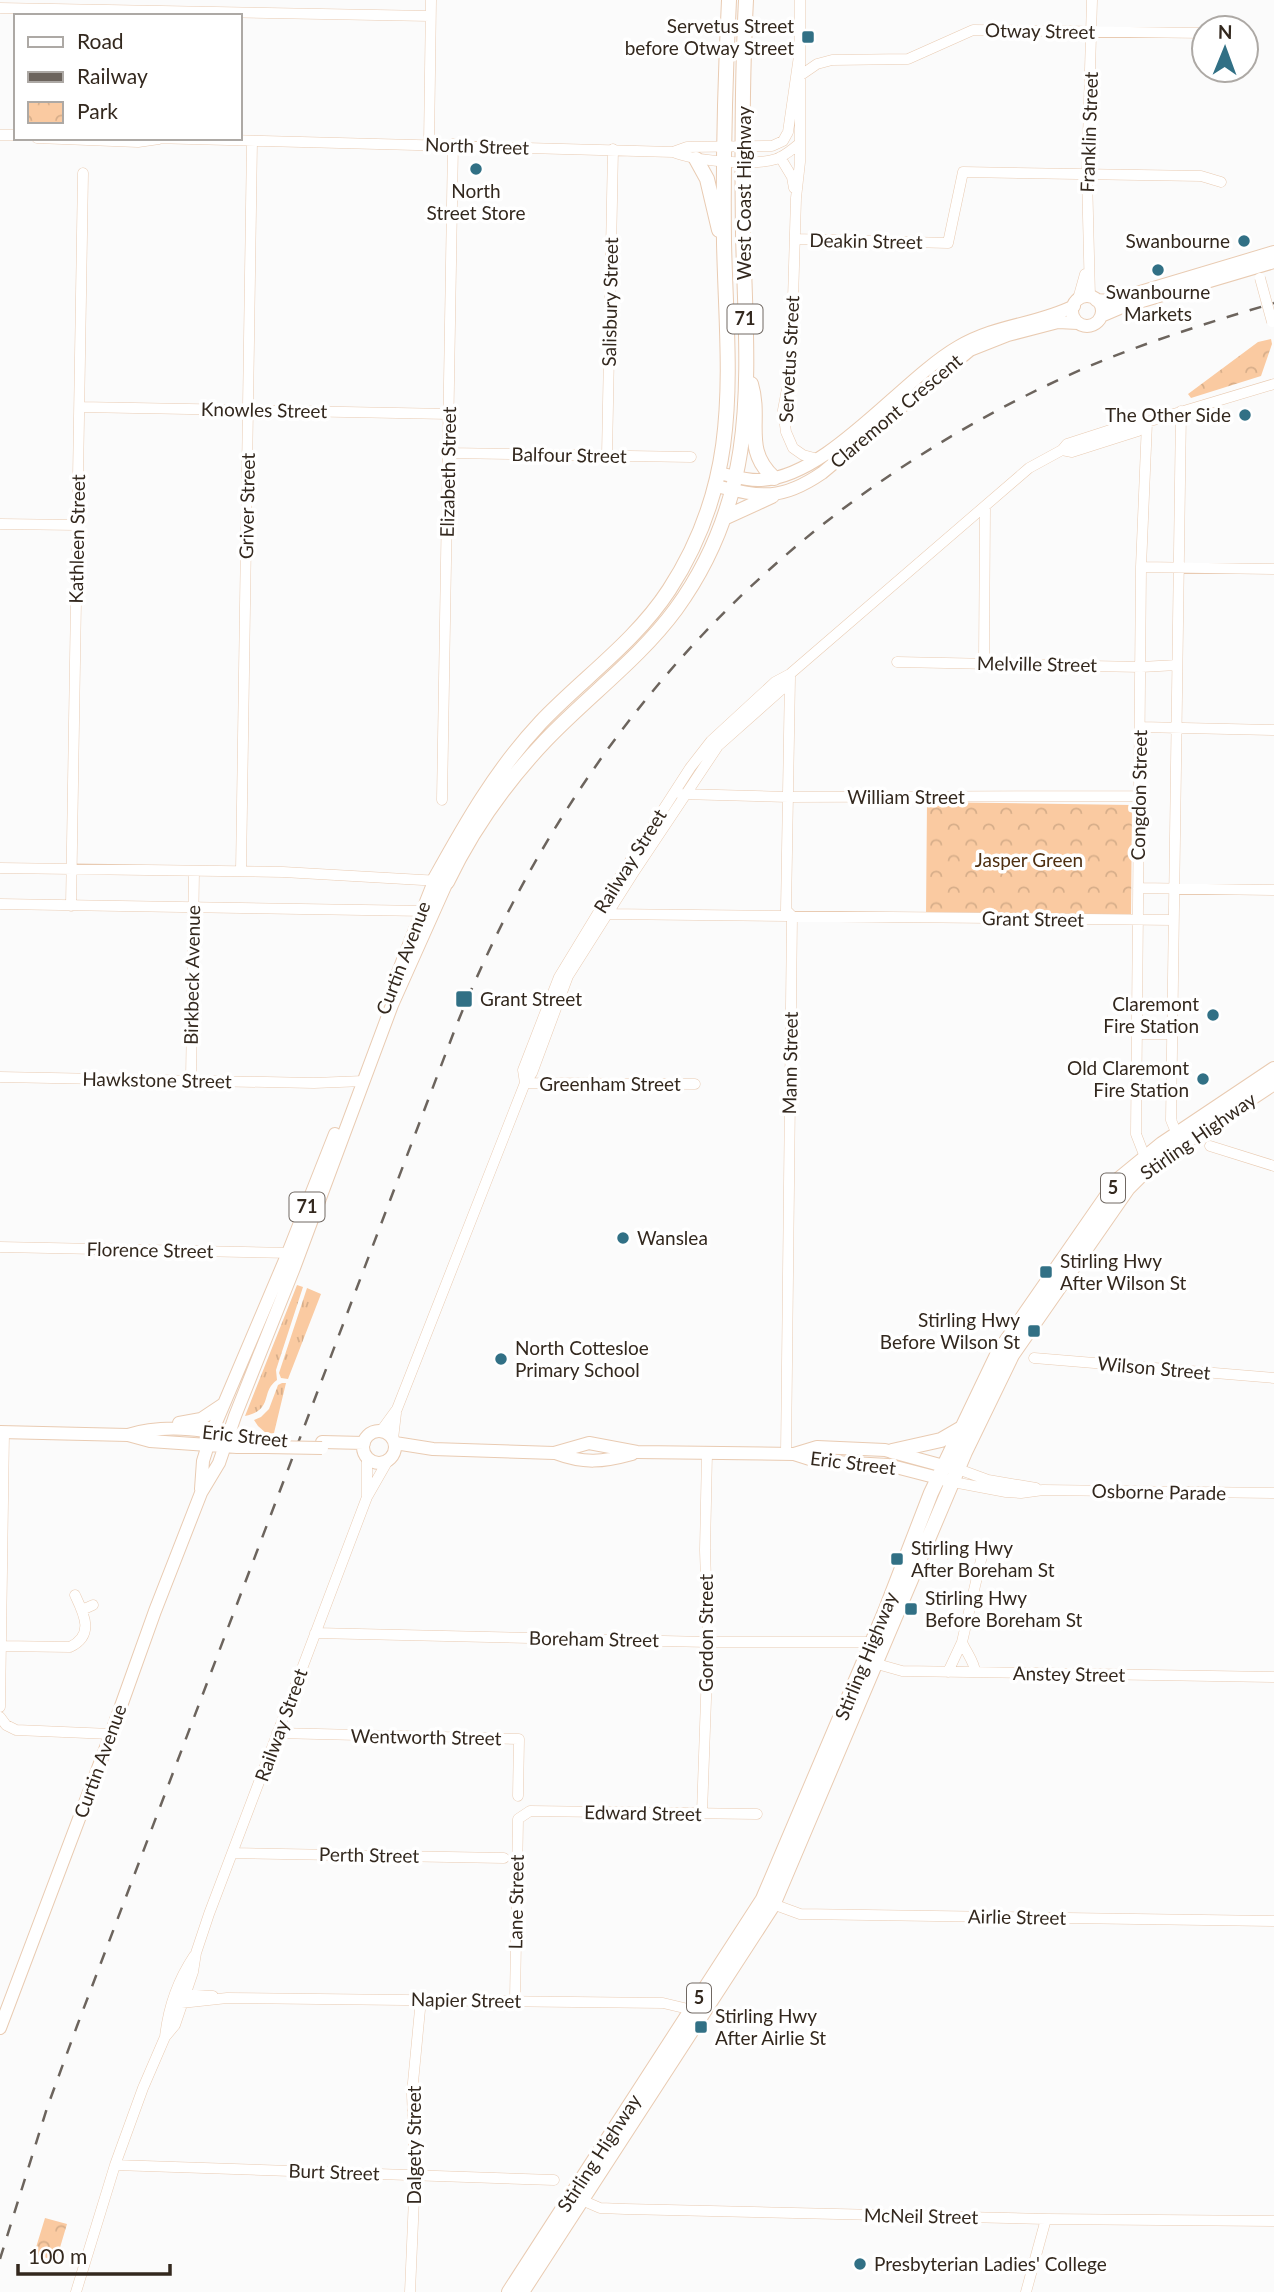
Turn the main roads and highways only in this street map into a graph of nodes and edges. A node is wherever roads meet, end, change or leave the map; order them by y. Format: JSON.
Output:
{"nodes":[{"id":1,"x":729,"y":0,"type":"edge"},
{"id":2,"x":746,"y":0,"type":"edge"},
{"id":3,"x":696,"y":159,"type":"road end"},
{"id":4,"x":724,"y":244,"type":"junction"},
{"id":5,"x":1274,"y":252,"type":"edge"},
{"id":6,"x":1274,"y":262,"type":"edge"},
{"id":7,"x":1258,"y":267,"type":"junction"},
{"id":8,"x":1084,"y":300,"type":"junction"},
{"id":9,"x":1101,"y":316,"type":"junction"},
{"id":10,"x":1078,"y":323,"type":"junction"},
{"id":11,"x":746,"y":369,"type":"junction"},
{"id":12,"x":839,"y":451,"type":"junction"},
{"id":13,"x":774,"y":478,"type":"junction"},
{"id":14,"x":718,"y":480,"type":"junction"},
{"id":15,"x":735,"y":484,"type":"junction"},
{"id":16,"x":772,"y":496,"type":"junction"},
{"id":17,"x":724,"y":519,"type":"junction"},
{"id":18,"x":712,"y":549,"type":"joint"},
{"id":19,"x":441,"y":881,"type":"junction"},
{"id":20,"x":1274,"y":1069,"type":"edge"},
{"id":21,"x":1274,"y":1083,"type":"edge"},
{"id":22,"x":1179,"y":1139,"type":"junction"},
{"id":23,"x":1150,"y":1159,"type":"junction"},
{"id":24,"x":294,"y":1253,"type":"junction"},
{"id":25,"x":224,"y":1404,"type":"junction"},
{"id":26,"x":960,"y":1429,"type":"junction"},
{"id":27,"x":153,"y":1430,"type":"junction"},
{"id":28,"x":2,"y":1432,"type":"edge"},
{"id":29,"x":212,"y":1432,"type":"junction"},
{"id":30,"x":128,"y":1435,"type":"junction"},
{"id":31,"x":226,"y":1440,"type":"junction"},
{"id":32,"x":208,"y":1445,"type":"junction"},
{"id":33,"x":392,"y":1449,"type":"junction"},
{"id":34,"x":365,"y":1450,"type":"junction"},
{"id":35,"x":892,"y":1451,"type":"junction"},
{"id":36,"x":554,"y":1452,"type":"junction"},
{"id":37,"x":637,"y":1452,"type":"junction"},
{"id":38,"x":790,"y":1454,"type":"junction"},
{"id":39,"x":941,"y":1472,"type":"junction"},
{"id":40,"x":956,"y":1476,"type":"junction"},
{"id":41,"x":201,"y":1493,"type":"junction"},
{"id":42,"x":871,"y":1662,"type":"junction"},
{"id":43,"x":6,"y":1996,"type":"edge"},
{"id":44,"x":0,"y":2028,"type":"edge"},
{"id":45,"x":576,"y":2197,"type":"junction"},
{"id":46,"x":509,"y":2292,"type":"edge"},
{"id":47,"x":522,"y":2292,"type":"edge"}],
"edges":[{"from":1,"to":4,"type":"highway","name":"West Coast Highway","number":"71"},
{"from":2,"to":11,"type":"highway","name":"West Coast Highway","number":"71"},
{"from":3,"to":4,"type":"highway"},
{"from":4,"to":14,"type":"highway","name":"West Coast Highway","number":"71"},
{"from":5,"to":7,"type":"main road","name":"Claremont Crescent"},
{"from":6,"to":7,"type":"main road","name":"Claremont Crescent"},
{"from":7,"to":8,"type":"main road","name":"Claremont Crescent"},
{"from":7,"to":9,"type":"main road","name":"Claremont Crescent"},
{"from":8,"to":9,"type":"main road"},
{"from":8,"to":10,"type":"main road"},
{"from":8,"to":12,"type":"main road","name":"Claremont Crescent"},
{"from":9,"to":10,"type":"main road"},
{"from":10,"to":12,"type":"main road","name":"Claremont Crescent"},
{"from":11,"to":13,"type":"highway"},
{"from":11,"to":15,"type":"highway","name":"West Coast Highway","number":"71"},
{"from":12,"to":13,"type":"main road","name":"Claremont Crescent"},
{"from":12,"to":16,"type":"main road","name":"Claremont Crescent"},
{"from":13,"to":15,"type":"main road","name":"Claremont Crescent"},
{"from":14,"to":15,"type":"main road","name":"Claremont Crescent"},
{"from":14,"to":19,"type":"highway","name":"Curtin Avenue","number":"71"},
{"from":15,"to":16,"type":"main road","name":"Claremont Crescent"},
{"from":15,"to":17,"type":"highway","name":"West Coast Highway","number":"71"},
{"from":16,"to":17,"type":"highway"},
{"from":17,"to":18,"type":"highway","name":"West Coast Highway","number":"71"},
{"from":18,"to":19,"type":"highway","name":"Curtin Avenue","number":"71"},
{"from":19,"to":24,"type":"main road","name":"Curtin Avenue","number":"71"},
{"from":20,"to":22,"type":"highway","name":"Stirling Highway","number":"5"},
{"from":21,"to":22,"type":"highway","name":"Stirling Highway","number":"5"},
{"from":22,"to":23,"type":"highway","name":"Stirling Highway","number":"5"},
{"from":23,"to":26,"type":"highway","name":"Stirling Highway","number":"5"},
{"from":23,"to":40,"type":"highway","name":"Stirling Highway","number":"5"},
{"from":24,"to":25,"type":"main road","name":"Curtin Avenue","number":"71"},
{"from":24,"to":31,"type":"main road","name":"Curtin Avenue","number":"71"},
{"from":25,"to":27,"type":"main road"},
{"from":25,"to":29,"type":"main road","name":"Curtin Avenue","number":"71"},
{"from":26,"to":35,"type":"highway"},
{"from":26,"to":39,"type":"highway","name":"Stirling Highway","number":"5"},
{"from":27,"to":29,"type":"main road","name":"Eric Street"},
{"from":27,"to":30,"type":"main road","name":"Eric Street"},
{"from":28,"to":30,"type":"main road","name":"Eric Street"},
{"from":29,"to":31,"type":"main road","name":"Eric Street"},
{"from":29,"to":32,"type":"main road","name":"Curtin Avenue","number":"71"},
{"from":30,"to":32,"type":"main road","name":"Eric Street"},
{"from":31,"to":32,"type":"main road","name":"Eric Street"},
{"from":31,"to":34,"type":"main road","name":"Eric Street"},
{"from":31,"to":41,"type":"main road","name":"Curtin Avenue"},
{"from":32,"to":41,"type":"main road","name":"Curtin Avenue"},
{"from":33,"to":34,"type":"main road","name":"Eric Street"},
{"from":33,"to":34,"type":"main road"},
{"from":33,"to":36,"type":"main road","name":"Eric Street"},
{"from":35,"to":38,"type":"main road","name":"Eric Street"},
{"from":35,"to":39,"type":"main road","name":"Eric Street"},
{"from":36,"to":37,"type":"main road","name":"Eric Street"},
{"from":36,"to":37,"type":"main road","name":"Eric Street"},
{"from":37,"to":38,"type":"main road","name":"Eric Street"},
{"from":38,"to":39,"type":"main road","name":"Eric Street"},
{"from":39,"to":40,"type":"main road","name":"Eric Street"},
{"from":39,"to":42,"type":"highway","name":"Stirling Highway","number":"5"},
{"from":40,"to":42,"type":"highway","name":"Stirling Highway","number":"5"},
{"from":41,"to":43,"type":"main road","name":"Curtin Avenue"},
{"from":42,"to":45,"type":"highway","name":"Stirling Highway","number":"5"},
{"from":43,"to":44,"type":"main road","name":"Curtin Avenue"},
{"from":45,"to":46,"type":"highway","name":"Stirling Highway","number":"5"},
{"from":45,"to":47,"type":"highway","name":"Stirling Highway","number":"5"}]}
